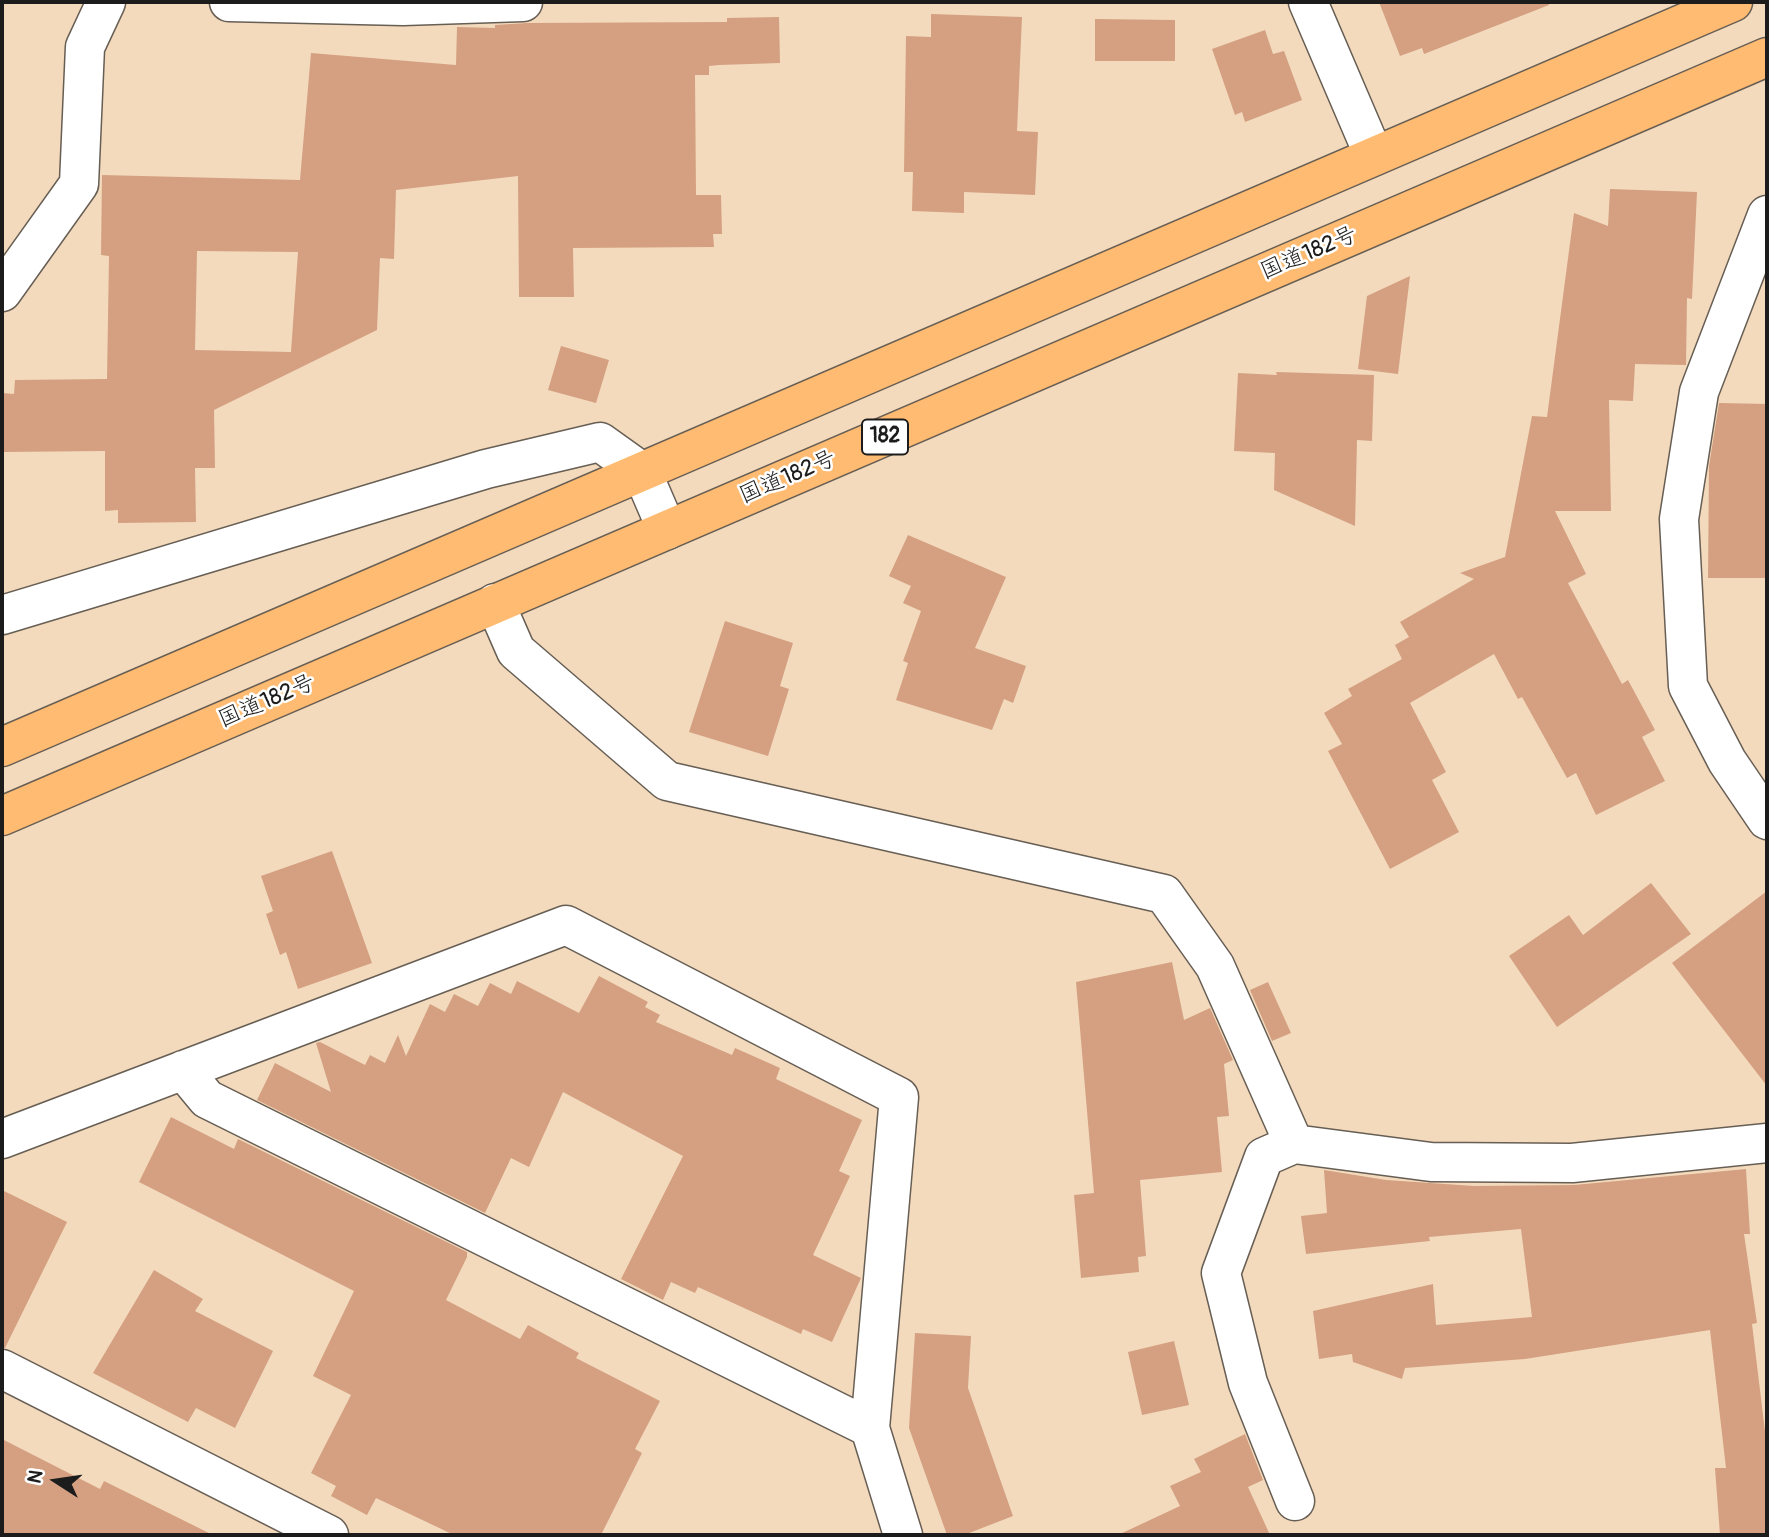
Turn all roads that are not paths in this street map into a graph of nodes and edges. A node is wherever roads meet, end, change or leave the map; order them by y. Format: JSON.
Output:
{"nodes":[{"id":1,"x":106,"y":2,"type":"edge"},
{"id":2,"x":229,"y":2,"type":"edge"},
{"id":3,"x":523,"y":2,"type":"edge"},
{"id":4,"x":1308,"y":2,"type":"edge"},
{"id":5,"x":1733,"y":2,"type":"edge"},
{"id":6,"x":404,"y":4,"type":"edge"},
{"id":7,"x":1767,"y":57,"type":"edge"},
{"id":8,"x":1374,"y":156,"type":"junction"},
{"id":9,"x":1767,"y":215,"type":"edge"},
{"id":10,"x":2,"y":292,"type":"edge"},
{"id":11,"x":642,"y":471,"type":"junction"},
{"id":12,"x":667,"y":530,"type":"junction"},
{"id":13,"x":495,"y":603,"type":"junction"},
{"id":14,"x":2,"y":615,"type":"edge"},
{"id":15,"x":2,"y":747,"type":"edge"},
{"id":16,"x":2,"y":816,"type":"edge"},
{"id":17,"x":1767,"y":820,"type":"edge"},
{"id":18,"x":183,"y":1070,"type":"junction"},
{"id":19,"x":2,"y":1139,"type":"edge"},
{"id":20,"x":1767,"y":1143,"type":"edge"},
{"id":21,"x":1294,"y":1144,"type":"junction"},
{"id":22,"x":2,"y":1369,"type":"edge"},
{"id":23,"x":870,"y":1428,"type":"junction"},
{"id":24,"x":1295,"y":1501,"type":"dead end"},
{"id":25,"x":324,"y":1534,"type":"edge"},
{"id":26,"x":903,"y":1535,"type":"edge"}],
"edges":[{"from":1,"to":10,"type":"street"},
{"from":2,"to":6,"type":"street"},
{"from":3,"to":6,"type":"street"},
{"from":4,"to":8,"type":"street"},
{"from":5,"to":8,"type":"highway"},
{"from":7,"to":12,"type":"highway","name":"国道182号","number":"182"},
{"from":8,"to":11,"type":"highway"},
{"from":9,"to":17,"type":"street"},
{"from":11,"to":12,"type":"street"},
{"from":11,"to":14,"type":"street"},
{"from":11,"to":15,"type":"highway"},
{"from":12,"to":13,"type":"highway","name":"国道182号","number":"182"},
{"from":13,"to":16,"type":"highway","name":"国道182号","number":"182"},
{"from":13,"to":21,"type":"street"},
{"from":18,"to":19,"type":"street"},
{"from":18,"to":23,"type":"street"},
{"from":18,"to":23,"type":"street"},
{"from":20,"to":21,"type":"street"},
{"from":21,"to":24,"type":"street"},
{"from":22,"to":25,"type":"street"},
{"from":23,"to":26,"type":"street"}]}
